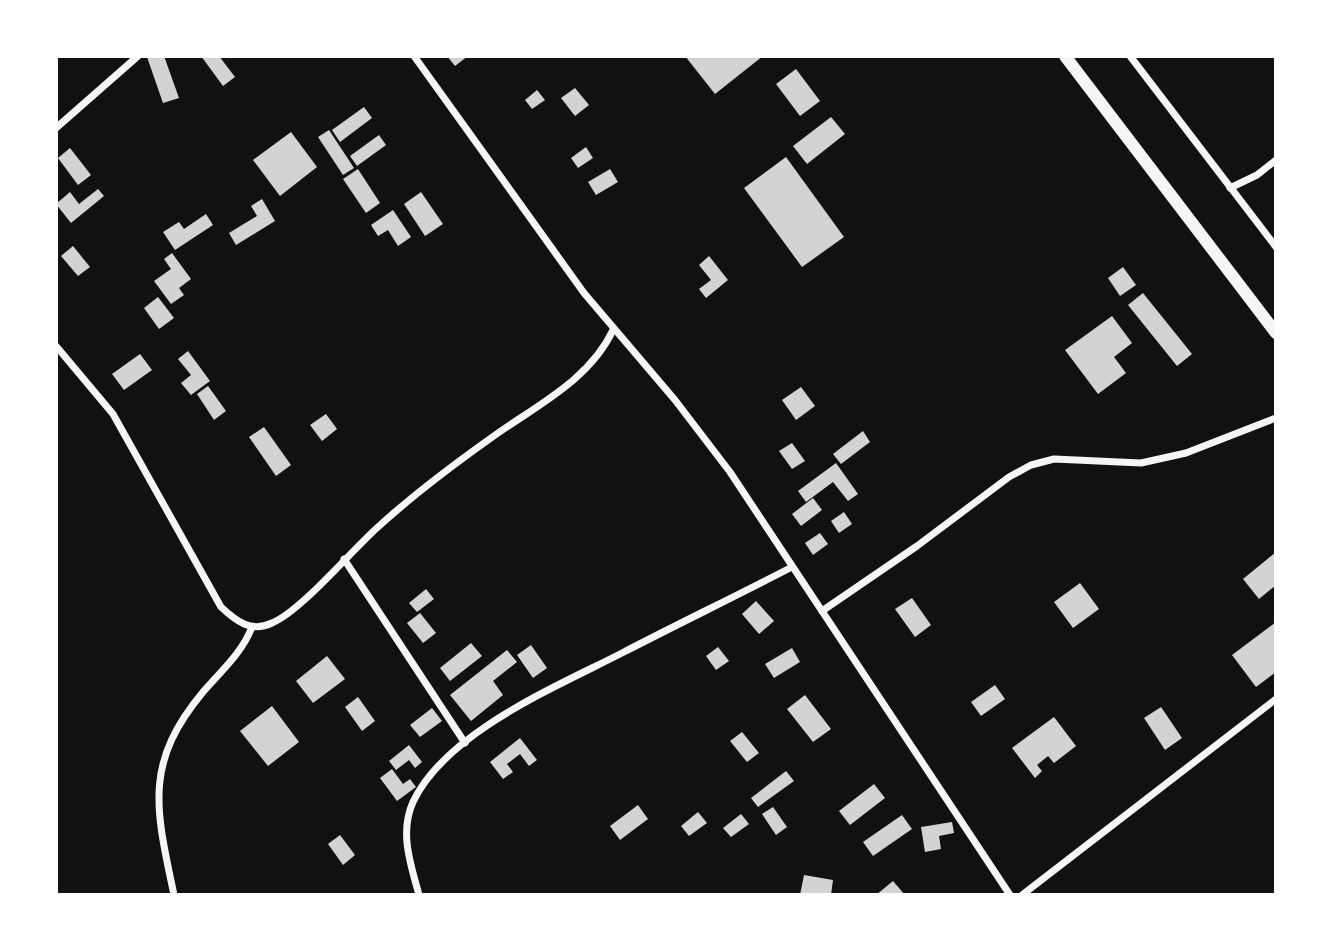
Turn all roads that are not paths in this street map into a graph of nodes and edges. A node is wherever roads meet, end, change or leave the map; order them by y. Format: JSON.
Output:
{"nodes":[{"id":1,"x":138,"y":56,"type":"edge"},
{"id":2,"x":414,"y":56,"type":"edge"},
{"id":3,"x":1065,"y":56,"type":"edge"},
{"id":4,"x":1130,"y":56,"type":"edge"},
{"id":5,"x":56,"y":128,"type":"edge"},
{"id":6,"x":1276,"y":160,"type":"edge"},
{"id":7,"x":1230,"y":188,"type":"junction"},
{"id":8,"x":1276,"y":247,"type":"edge"},
{"id":9,"x":613,"y":330,"type":"junction"},
{"id":10,"x":1276,"y":333,"type":"edge"},
{"id":11,"x":56,"y":346,"type":"edge"},
{"id":12,"x":1276,"y":418,"type":"edge"},
{"id":13,"x":344,"y":559,"type":"junction"},
{"id":14,"x":792,"y":567,"type":"junction"},
{"id":15,"x":822,"y":611,"type":"junction"},
{"id":16,"x":251,"y":627,"type":"junction"},
{"id":17,"x":1276,"y":699,"type":"edge"},
{"id":18,"x":465,"y":743,"type":"junction"},
{"id":19,"x":174,"y":895,"type":"edge"},
{"id":20,"x":419,"y":895,"type":"edge"},
{"id":21,"x":1010,"y":895,"type":"edge"},
{"id":22,"x":1023,"y":895,"type":"edge"}],
"edges":[{"from":1,"to":5,"type":"street"},
{"from":2,"to":9,"type":"street"},
{"from":3,"to":10,"type":"street"},
{"from":4,"to":7,"type":"street"},
{"from":6,"to":7,"type":"street"},
{"from":7,"to":8,"type":"street"},
{"from":9,"to":13,"type":"street"},
{"from":9,"to":14,"type":"street"},
{"from":11,"to":16,"type":"street"},
{"from":12,"to":15,"type":"street"},
{"from":13,"to":16,"type":"street"},
{"from":13,"to":18,"type":"street"},
{"from":14,"to":15,"type":"street"},
{"from":14,"to":18,"type":"street"},
{"from":15,"to":21,"type":"street"},
{"from":16,"to":19,"type":"street"},
{"from":17,"to":22,"type":"street"},
{"from":18,"to":20,"type":"street"}]}
